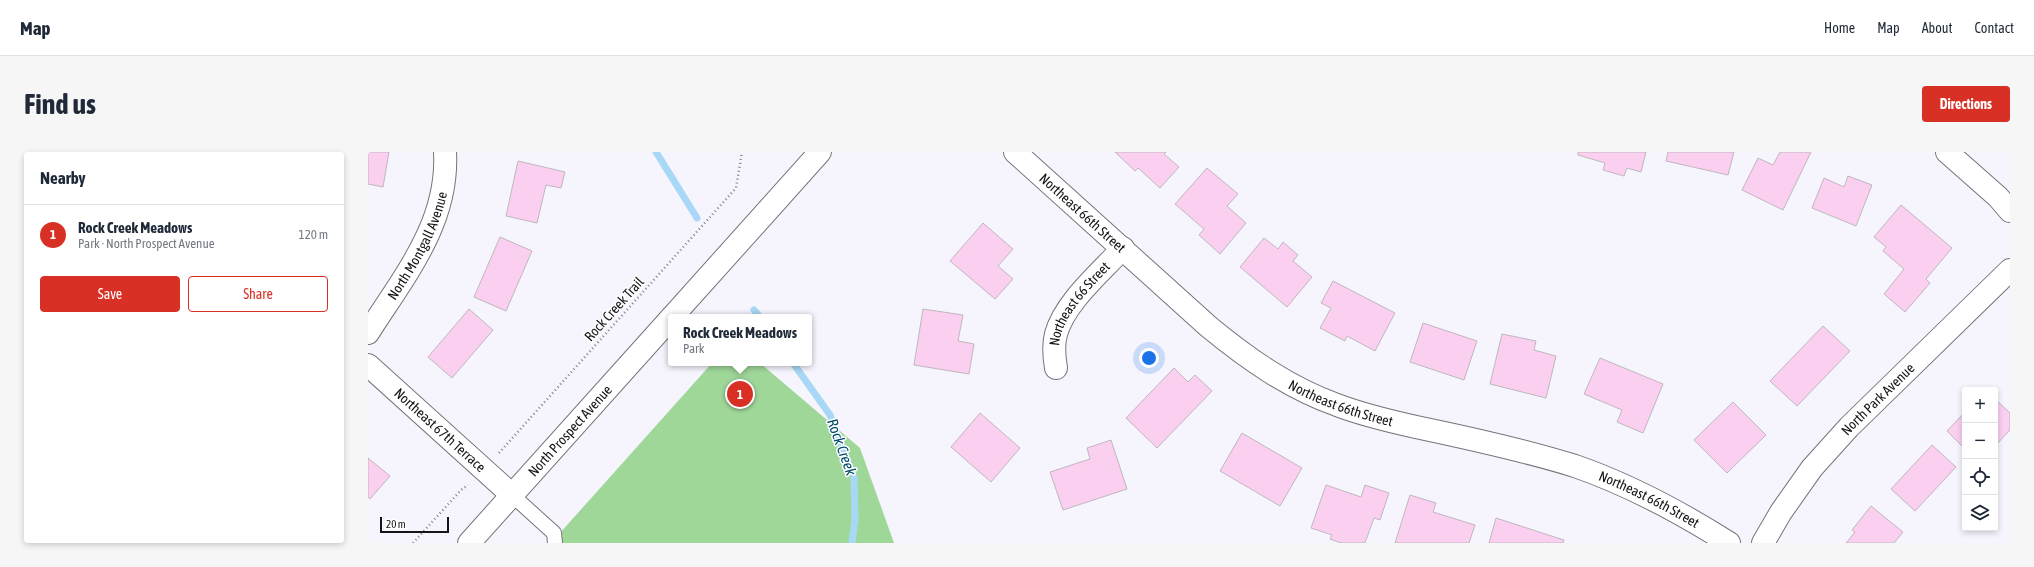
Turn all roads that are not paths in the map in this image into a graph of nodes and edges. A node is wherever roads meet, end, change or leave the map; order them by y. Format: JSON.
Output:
{"nodes":[{"id":1,"x":445,"y":152,"type":"edge"},
{"id":2,"x":820,"y":152,"type":"edge"},
{"id":3,"x":1014,"y":152,"type":"edge"},
{"id":4,"x":1947,"y":152,"type":"edge"},
{"id":5,"x":2010,"y":211,"type":"edge"},
{"id":6,"x":1123,"y":248,"type":"junction"},
{"id":7,"x":2010,"y":270,"type":"edge"},
{"id":8,"x":674,"y":314,"type":"edge"},
{"id":9,"x":668,"y":320,"type":"edge"},
{"id":10,"x":368,"y":333,"type":"edge"},
{"id":11,"x":368,"y":365,"type":"edge"},
{"id":12,"x":1056,"y":368,"type":"dead end"},
{"id":13,"x":512,"y":495,"type":"junction"},
{"id":14,"x":469,"y":543,"type":"edge"},
{"id":15,"x":555,"y":543,"type":"edge"},
{"id":16,"x":1729,"y":543,"type":"edge"},
{"id":17,"x":1763,"y":543,"type":"edge"}],
"edges":[{"from":1,"to":10,"type":"street","name":"North Montgall Avenue"},
{"from":2,"to":8,"type":"street","name":"North Prospect Avenue"},
{"from":3,"to":6,"type":"street","name":"Northeast 66th Street"},
{"from":4,"to":5,"type":"street"},
{"from":6,"to":12,"type":"street","name":"Northeast 66 Street"},
{"from":6,"to":16,"type":"street","name":"Northeast 66th Street"},
{"from":7,"to":17,"type":"street","name":"North Park Avenue"},
{"from":9,"to":13,"type":"street","name":"North Prospect Avenue"},
{"from":11,"to":13,"type":"street","name":"Northeast 67th Terrace"},
{"from":13,"to":14,"type":"street","name":"North Prospect Avenue"},
{"from":13,"to":15,"type":"lane"}]}
